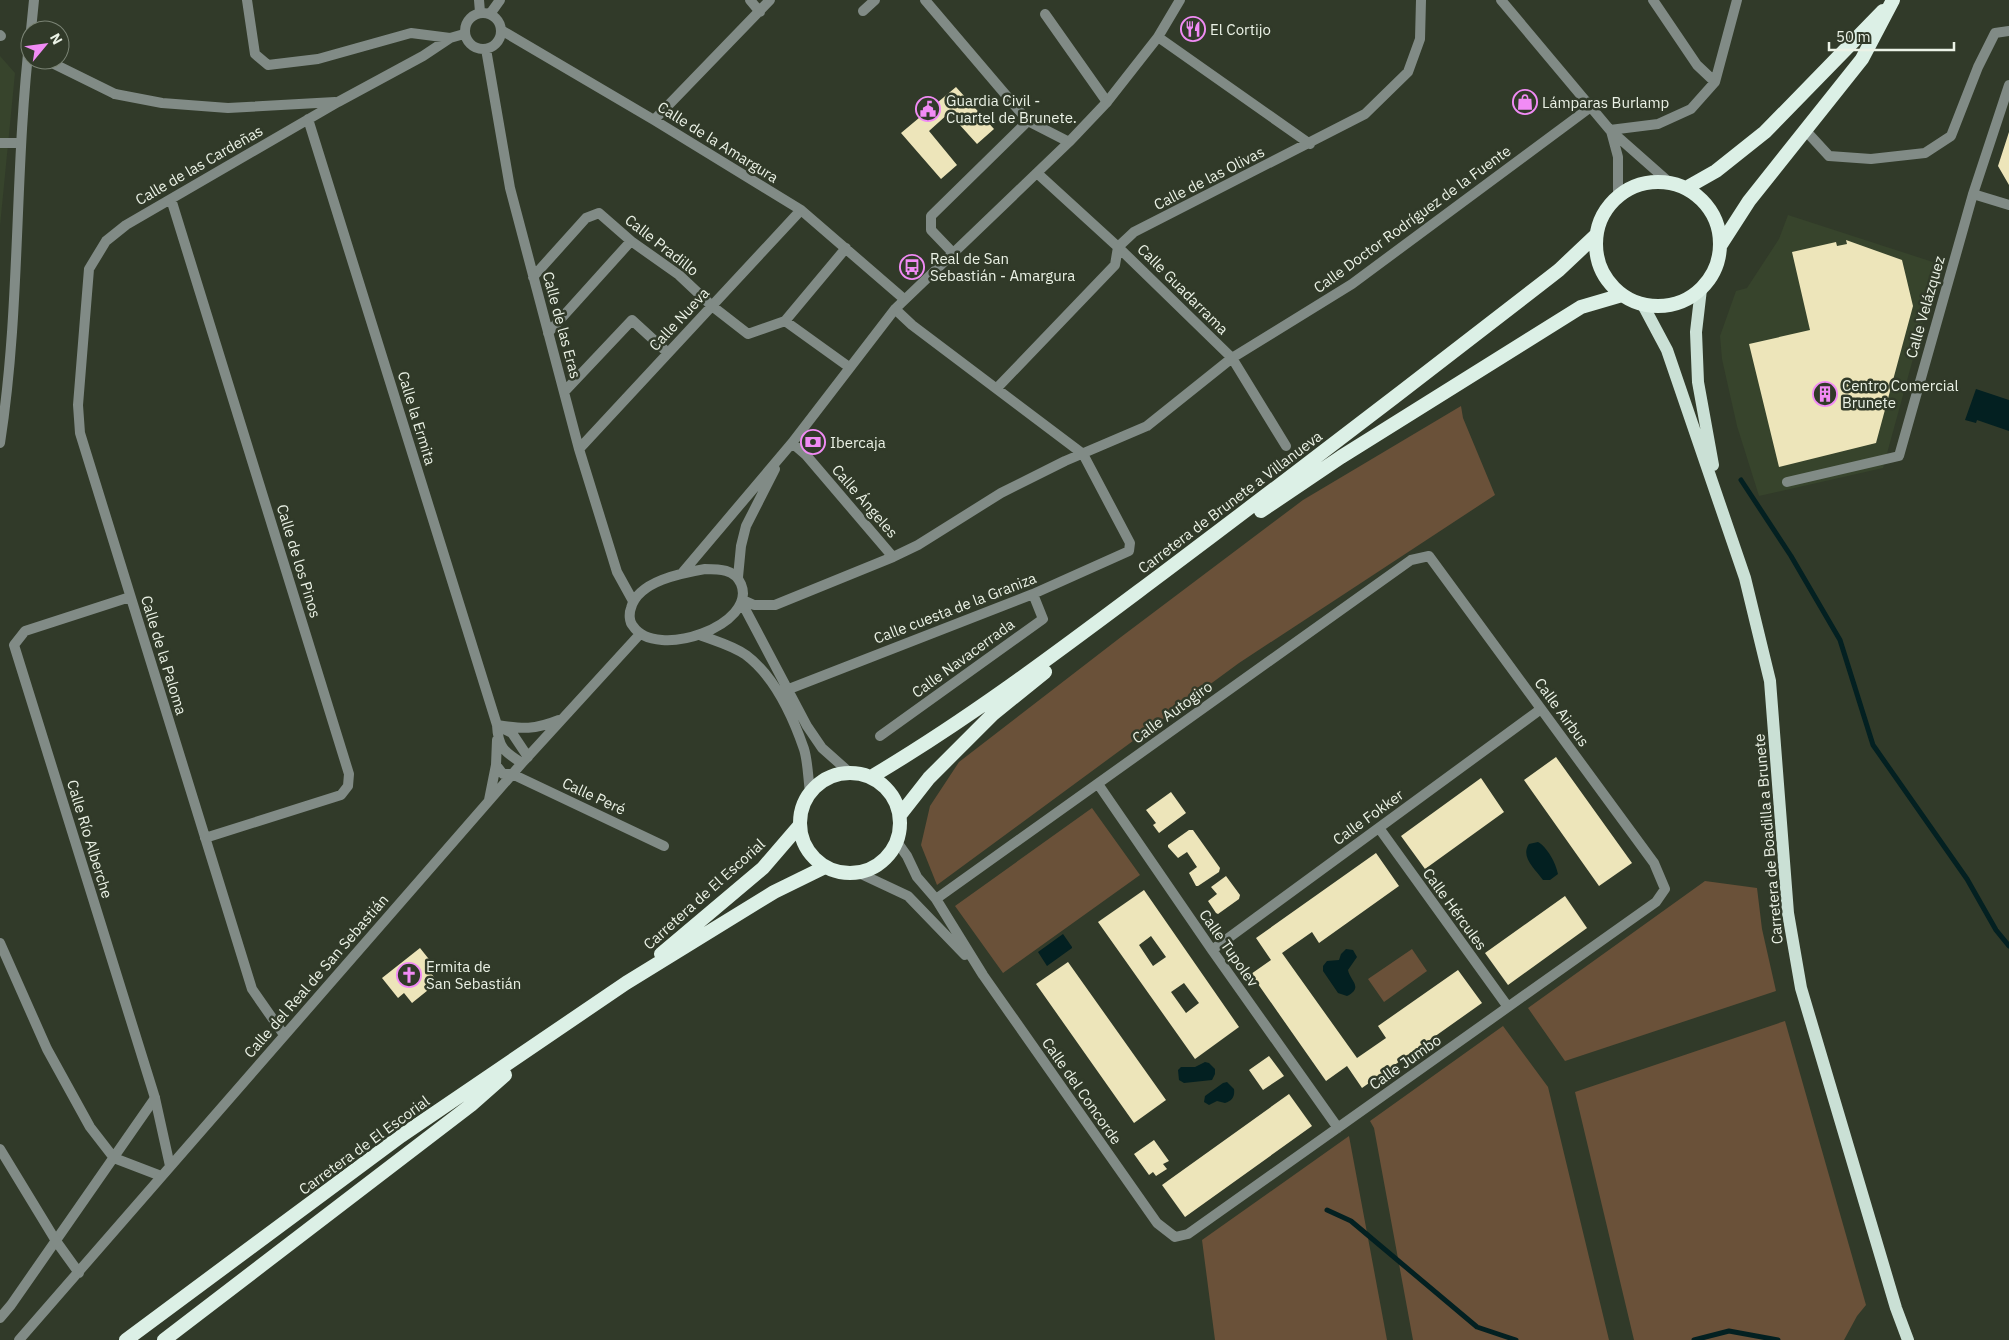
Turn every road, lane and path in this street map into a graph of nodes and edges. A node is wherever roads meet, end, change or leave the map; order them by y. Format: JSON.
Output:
{"nodes":[{"id":1,"x":34,"y":0,"type":"edge"},
{"id":2,"x":247,"y":0,"type":"edge"},
{"id":3,"x":479,"y":0,"type":"edge"},
{"id":4,"x":500,"y":0,"type":"edge"},
{"id":5,"x":750,"y":0,"type":"edge"},
{"id":6,"x":770,"y":0,"type":"edge"},
{"id":7,"x":875,"y":0,"type":"edge"},
{"id":8,"x":925,"y":0,"type":"edge"},
{"id":9,"x":1180,"y":0,"type":"edge"},
{"id":10,"x":1421,"y":0,"type":"edge"},
{"id":11,"x":1502,"y":0,"type":"edge"},
{"id":12,"x":1653,"y":0,"type":"edge"},
{"id":13,"x":1737,"y":0,"type":"edge"},
{"id":14,"x":863,"y":11,"type":"dead end"},
{"id":15,"x":760,"y":12,"type":"junction"},
{"id":16,"x":485,"y":13,"type":"junction"},
{"id":17,"x":1045,"y":14,"type":"dead end"},
{"id":18,"x":32,"y":20,"type":"edge"},
{"id":19,"x":502,"y":30,"type":"junction"},
{"id":20,"x":2009,"y":31,"type":"edge"},
{"id":21,"x":464,"y":34,"type":"junction"},
{"id":22,"x":1158,"y":37,"type":"junction"},
{"id":23,"x":450,"y":38,"type":"junction"},
{"id":24,"x":486,"y":49,"type":"junction"},
{"id":25,"x":27,"y":70,"type":"edge"},
{"id":26,"x":66,"y":70,"type":"edge"},
{"id":27,"x":1715,"y":82,"type":"junction"},
{"id":28,"x":2009,"y":85,"type":"edge"},
{"id":29,"x":338,"y":102,"type":"junction"},
{"id":30,"x":1107,"y":102,"type":"junction"},
{"id":31,"x":1592,"y":106,"type":"junction"},
{"id":32,"x":308,"y":119,"type":"junction"},
{"id":33,"x":654,"y":120,"type":"junction"},
{"id":34,"x":1028,"y":121,"type":"junction"},
{"id":35,"x":1610,"y":130,"type":"junction"},
{"id":36,"x":1806,"y":131,"type":"junction"},
{"id":37,"x":1069,"y":142,"type":"junction"},
{"id":38,"x":0,"y":143,"type":"edge"},
{"id":39,"x":21,"y":143,"type":"junction"},
{"id":40,"x":1310,"y":144,"type":"junction"},
{"id":41,"x":1037,"y":172,"type":"junction"},
{"id":42,"x":1670,"y":183,"type":"junction"},
{"id":43,"x":1686,"y":188,"type":"junction"},
{"id":44,"x":1972,"y":194,"type":"junction"},
{"id":45,"x":1618,"y":196,"type":"junction"},
{"id":46,"x":171,"y":198,"type":"junction"},
{"id":47,"x":2009,"y":205,"type":"edge"},
{"id":48,"x":801,"y":210,"type":"junction"},
{"id":49,"x":1596,"y":235,"type":"junction"},
{"id":50,"x":631,"y":241,"type":"junction"},
{"id":51,"x":1720,"y":246,"type":"junction"},
{"id":52,"x":1118,"y":247,"type":"junction"},
{"id":53,"x":846,"y":248,"type":"junction"},
{"id":54,"x":953,"y":253,"type":"junction"},
{"id":55,"x":89,"y":269,"type":"joint"},
{"id":56,"x":533,"y":277,"type":"junction"},
{"id":57,"x":1702,"y":289,"type":"junction"},
{"id":58,"x":1622,"y":295,"type":"junction"},
{"id":59,"x":904,"y":299,"type":"junction"},
{"id":60,"x":1643,"y":305,"type":"junction"},
{"id":61,"x":712,"y":306,"type":"junction"},
{"id":62,"x":895,"y":309,"type":"junction"},
{"id":63,"x":785,"y":321,"type":"junction"},
{"id":64,"x":548,"y":333,"type":"junction"},
{"id":65,"x":668,"y":353,"type":"junction"},
{"id":66,"x":1232,"y":358,"type":"junction"},
{"id":67,"x":849,"y":367,"type":"junction"},
{"id":68,"x":997,"y":388,"type":"junction"},
{"id":69,"x":564,"y":392,"type":"junction"},
{"id":70,"x":792,"y":442,"type":"junction"},
{"id":71,"x":0,"y":444,"type":"edge"},
{"id":72,"x":1286,"y":446,"type":"dead end"},
{"id":73,"x":579,"y":449,"type":"junction"},
{"id":74,"x":783,"y":453,"type":"junction"},
{"id":75,"x":1083,"y":454,"type":"junction"},
{"id":76,"x":1787,"y":482,"type":"dead end"},
{"id":77,"x":1720,"y":507,"type":"junction"},
{"id":78,"x":1429,"y":556,"type":"joint"},
{"id":79,"x":893,"y":557,"type":"junction"},
{"id":80,"x":683,"y":572,"type":"junction"},
{"id":81,"x":738,"y":577,"type":"junction"},
{"id":82,"x":1034,"y":594,"type":"junction"},
{"id":83,"x":130,"y":597,"type":"junction"},
{"id":84,"x":633,"y":600,"type":"junction"},
{"id":85,"x":743,"y":602,"type":"junction"},
{"id":86,"x":640,"y":634,"type":"junction"},
{"id":87,"x":700,"y":635,"type":"junction"},
{"id":88,"x":789,"y":689,"type":"junction"},
{"id":89,"x":1541,"y":709,"type":"junction"},
{"id":90,"x":562,"y":720,"type":"junction"},
{"id":91,"x":497,"y":725,"type":"junction"},
{"id":92,"x":880,"y":736,"type":"dead end"},
{"id":93,"x":497,"y":739,"type":"junction"},
{"id":94,"x":525,"y":760,"type":"junction"},
{"id":95,"x":496,"y":765,"type":"junction"},
{"id":96,"x":849,"y":772,"type":"junction"},
{"id":97,"x":512,"y":774,"type":"junction"},
{"id":98,"x":871,"y":777,"type":"junction"},
{"id":99,"x":1098,"y":784,"type":"junction"},
{"id":100,"x":810,"y":792,"type":"junction"},
{"id":101,"x":489,"y":801,"type":"junction"},
{"id":102,"x":900,"y":814,"type":"junction"},
{"id":103,"x":800,"y":825,"type":"junction"},
{"id":104,"x":1379,"y":828,"type":"junction"},
{"id":105,"x":205,"y":838,"type":"junction"},
{"id":106,"x":897,"y":842,"type":"junction"},
{"id":107,"x":664,"y":846,"type":"dead end"},
{"id":108,"x":826,"y":867,"type":"junction"},
{"id":109,"x":859,"y":873,"type":"junction"},
{"id":110,"x":1665,"y":889,"type":"joint"},
{"id":111,"x":936,"y":899,"type":"junction"},
{"id":112,"x":0,"y":943,"type":"edge"},
{"id":113,"x":1212,"y":950,"type":"junction"},
{"id":114,"x":983,"y":975,"type":"junction"},
{"id":115,"x":626,"y":983,"type":"junction"},
{"id":116,"x":1508,"y":1008,"type":"junction"},
{"id":117,"x":284,"y":1035,"type":"junction"},
{"id":118,"x":547,"y":1038,"type":"junction"},
{"id":119,"x":155,"y":1098,"type":"junction"},
{"id":120,"x":1338,"y":1128,"type":"junction"},
{"id":121,"x":0,"y":1149,"type":"edge"},
{"id":122,"x":114,"y":1158,"type":"junction"},
{"id":123,"x":170,"y":1166,"type":"junction"},
{"id":124,"x":161,"y":1176,"type":"junction"},
{"id":125,"x":1157,"y":1224,"type":"joint"},
{"id":126,"x":56,"y":1241,"type":"junction"},
{"id":127,"x":79,"y":1273,"type":"junction"},
{"id":128,"x":0,"y":1318,"type":"edge"},
{"id":129,"x":19,"y":1340,"type":"edge"},
{"id":130,"x":126,"y":1340,"type":"edge"},
{"id":131,"x":164,"y":1340,"type":"edge"},
{"id":132,"x":1908,"y":1340,"type":"edge"}],
"edges":[{"from":1,"to":18,"type":"street"},
{"from":2,"to":23,"type":"street","name":"Calle de las Cardeñas"},
{"from":3,"to":16,"type":"street"},
{"from":4,"to":16,"type":"street"},
{"from":5,"to":15,"type":"street"},
{"from":6,"to":15,"type":"street"},
{"from":7,"to":14,"type":"street"},
{"from":8,"to":34,"type":"street"},
{"from":9,"to":22,"type":"street"},
{"from":10,"to":40,"type":"street","name":"Calle de las Olivas"},
{"from":11,"to":31,"type":"street"},
{"from":12,"to":27,"type":"street"},
{"from":13,"to":27,"type":"street"},
{"from":15,"to":33,"type":"street"},
{"from":16,"to":19,"type":"street"},
{"from":16,"to":21,"type":"street"},
{"from":17,"to":30,"type":"street"},
{"from":19,"to":24,"type":"street"},
{"from":19,"to":33,"type":"street","name":"Calle de la Amargura"},
{"from":20,"to":36,"type":"street"},
{"from":21,"to":23,"type":"street","name":"Calle de las Cardeñas"},
{"from":21,"to":24,"type":"street"},
{"from":22,"to":30,"type":"street"},
{"from":22,"to":40,"type":"street"},
{"from":23,"to":29,"type":"street","name":"Calle de las Cardeñas"},
{"from":24,"to":56,"type":"street","name":"Calle de las Eras"},
{"from":25,"to":39,"type":"street"},
{"from":26,"to":29,"type":"street","name":"Calle de las Cardeñas"},
{"from":27,"to":35,"type":"street"},
{"from":28,"to":44,"type":"street","name":"Calle Velázquez"},
{"from":29,"to":32,"type":"street","name":"Calle de las Cardeñas"},
{"from":30,"to":37,"type":"street"},
{"from":31,"to":35,"type":"street"},
{"from":31,"to":66,"type":"street","name":"Calle Doctor Rodríguez de la Fuente"},
{"from":32,"to":46,"type":"street","name":"Calle de las Cardeñas"},
{"from":32,"to":91,"type":"street","name":"Calle la Ermita"},
{"from":33,"to":48,"type":"street","name":"Calle de la Amargura"},
{"from":34,"to":37,"type":"street"},
{"from":34,"to":54,"type":"street"},
{"from":35,"to":42,"type":"street"},
{"from":35,"to":45,"type":"street"},
{"from":36,"to":43,"type":"highway"},
{"from":36,"to":51,"type":"highway"},
{"from":37,"to":41,"type":"street"},
{"from":38,"to":39,"type":"street"},
{"from":39,"to":71,"type":"street"},
{"from":40,"to":52,"type":"street","name":"Calle de las Olivas"},
{"from":41,"to":52,"type":"street","name":"Calle Guadarrama"},
{"from":41,"to":54,"type":"street"},
{"from":42,"to":43,"type":"highway"},
{"from":42,"to":45,"type":"highway"},
{"from":43,"to":51,"type":"highway"},
{"from":44,"to":47,"type":"street"},
{"from":44,"to":76,"type":"street","name":"Calle Velázquez"},
{"from":45,"to":49,"type":"highway"},
{"from":46,"to":55,"type":"street","name":"Calle de las Cardeñas"},
{"from":46,"to":105,"type":"street","name":"Calle de los Pinos"},
{"from":48,"to":53,"type":"street","name":"Calle de la Amargura"},
{"from":48,"to":61,"type":"street","name":"Calle Nueva"},
{"from":49,"to":58,"type":"highway"},
{"from":49,"to":98,"type":"highway","name":"Carretera de Brunete a Villanueva"},
{"from":50,"to":56,"type":"street","name":"Calle Pradillo"},
{"from":50,"to":61,"type":"street","name":"Calle Pradillo"},
{"from":50,"to":64,"type":"street"},
{"from":51,"to":57,"type":"highway"},
{"from":52,"to":66,"type":"street","name":"Calle Guadarrama"},
{"from":52,"to":68,"type":"street"},
{"from":53,"to":59,"type":"street","name":"Calle de la Amargura"},
{"from":53,"to":63,"type":"street"},
{"from":54,"to":59,"type":"street"},
{"from":55,"to":83,"type":"street","name":"Calle de la Paloma"},
{"from":56,"to":64,"type":"street","name":"Calle de las Eras"},
{"from":57,"to":60,"type":"highway"},
{"from":57,"to":77,"type":"main road","name":"Carretera de Boadilla a Brunete"},
{"from":58,"to":60,"type":"highway"},
{"from":58,"to":102,"type":"highway","name":"Carretera de Brunete a Villanueva"},
{"from":59,"to":62,"type":"street"},
{"from":60,"to":77,"type":"main road","name":"Carretera de Boadilla a Brunete"},
{"from":61,"to":63,"type":"street","name":"Calle Pradillo"},
{"from":61,"to":65,"type":"street","name":"Calle Nueva"},
{"from":62,"to":67,"type":"street"},
{"from":62,"to":68,"type":"street"},
{"from":63,"to":67,"type":"street"},
{"from":64,"to":69,"type":"street","name":"Calle de las Eras"},
{"from":65,"to":69,"type":"street"},
{"from":65,"to":73,"type":"street","name":"Calle Nueva"},
{"from":66,"to":72,"type":"street","name":"Calle Guadarrama"},
{"from":66,"to":75,"type":"street","name":"Calle Doctor Rodríguez de la Fuente"},
{"from":67,"to":70,"type":"street"},
{"from":68,"to":75,"type":"street"},
{"from":69,"to":73,"type":"street","name":"Calle de las Eras"},
{"from":70,"to":74,"type":"street"},
{"from":70,"to":79,"type":"street","name":"Calle Ángeles"},
{"from":73,"to":84,"type":"street","name":"Calle de las Eras"},
{"from":74,"to":80,"type":"street"},
{"from":74,"to":81,"type":"street"},
{"from":75,"to":79,"type":"street","name":"Calle Doctor Rodríguez de la Fuente"},
{"from":75,"to":82,"type":"street","name":"Calle cuesta de la Graniza"},
{"from":77,"to":132,"type":"main road","name":"Carretera de Boadilla a Brunete"},
{"from":78,"to":89,"type":"street","name":"Calle Airbus"},
{"from":78,"to":99,"type":"street","name":"Calle Autogiro"},
{"from":79,"to":85,"type":"street","name":"Calle Doctor Rodríguez de la Fuente"},
{"from":80,"to":81,"type":"street"},
{"from":80,"to":84,"type":"street"},
{"from":81,"to":85,"type":"street"},
{"from":82,"to":88,"type":"street","name":"Calle cuesta de la Graniza"},
{"from":82,"to":92,"type":"street","name":"Calle Navacerrada"},
{"from":83,"to":105,"type":"street","name":"Calle de la Paloma"},
{"from":83,"to":119,"type":"street","name":"Calle Río Alberche"},
{"from":84,"to":86,"type":"street"},
{"from":85,"to":87,"type":"street"},
{"from":85,"to":88,"type":"street"},
{"from":86,"to":87,"type":"street"},
{"from":86,"to":90,"type":"street","name":"Calle del Real de San Sebastián"},
{"from":87,"to":100,"type":"street"},
{"from":88,"to":96,"type":"street"},
{"from":89,"to":104,"type":"street","name":"Calle Fokker"},
{"from":89,"to":110,"type":"street","name":"Calle Airbus"},
{"from":90,"to":91,"type":"street"},
{"from":90,"to":94,"type":"street","name":"Calle del Real de San Sebastián"},
{"from":91,"to":93,"type":"street","name":"Calle la Ermita"},
{"from":91,"to":94,"type":"street"},
{"from":93,"to":94,"type":"street"},
{"from":93,"to":95,"type":"street","name":"Calle la Ermita"},
{"from":94,"to":97,"type":"street","name":"Calle del Real de San Sebastián"},
{"from":95,"to":97,"type":"street"},
{"from":95,"to":101,"type":"street","name":"Calle la Ermita"},
{"from":96,"to":98,"type":"highway"},
{"from":96,"to":100,"type":"highway"},
{"from":97,"to":101,"type":"street","name":"Calle del Real de San Sebastián"},
{"from":97,"to":107,"type":"street","name":"Calle Peré"},
{"from":98,"to":102,"type":"highway"},
{"from":99,"to":111,"type":"street","name":"Calle Autogiro"},
{"from":99,"to":113,"type":"street","name":"Calle Tupolev"},
{"from":100,"to":103,"type":"highway"},
{"from":101,"to":117,"type":"street","name":"Calle del Real de San Sebastián"},
{"from":102,"to":106,"type":"highway"},
{"from":103,"to":108,"type":"highway"},
{"from":103,"to":115,"type":"highway","name":"Carretera de El Escorial"},
{"from":104,"to":113,"type":"street","name":"Calle Fokker"},
{"from":104,"to":116,"type":"street","name":"Calle Hércules"},
{"from":105,"to":117,"type":"street","name":"Calle de la Paloma"},
{"from":106,"to":109,"type":"highway"},
{"from":106,"to":111,"type":"street","name":"Calle del Concorde"},
{"from":108,"to":109,"type":"highway"},
{"from":108,"to":115,"type":"highway","name":"Carretera de El Escorial"},
{"from":109,"to":114,"type":"street","name":"Calle del Concorde"},
{"from":110,"to":116,"type":"street","name":"Calle Jumbo"},
{"from":111,"to":114,"type":"street","name":"Calle del Concorde"},
{"from":112,"to":122,"type":"street"},
{"from":113,"to":120,"type":"street","name":"Calle Tupolev"},
{"from":114,"to":125,"type":"street","name":"Calle del Concorde"},
{"from":115,"to":118,"type":"highway","name":"Carretera de El Escorial"},
{"from":116,"to":120,"type":"street","name":"Calle Jumbo"},
{"from":117,"to":123,"type":"street","name":"Calle del Real de San Sebastián"},
{"from":118,"to":130,"type":"highway","name":"Carretera de El Escorial"},
{"from":118,"to":131,"type":"highway"},
{"from":119,"to":122,"type":"street"},
{"from":119,"to":123,"type":"street","name":"Calle Río Alberche"},
{"from":120,"to":125,"type":"street","name":"Calle Jumbo"},
{"from":121,"to":126,"type":"street"},
{"from":122,"to":124,"type":"street"},
{"from":122,"to":126,"type":"street"},
{"from":123,"to":124,"type":"street","name":"Calle del Real de San Sebastián"},
{"from":124,"to":127,"type":"street","name":"Calle del Real de San Sebastián"},
{"from":126,"to":127,"type":"street"},
{"from":126,"to":128,"type":"street"},
{"from":127,"to":129,"type":"street","name":"Calle del Real de San Sebastián"}]}
